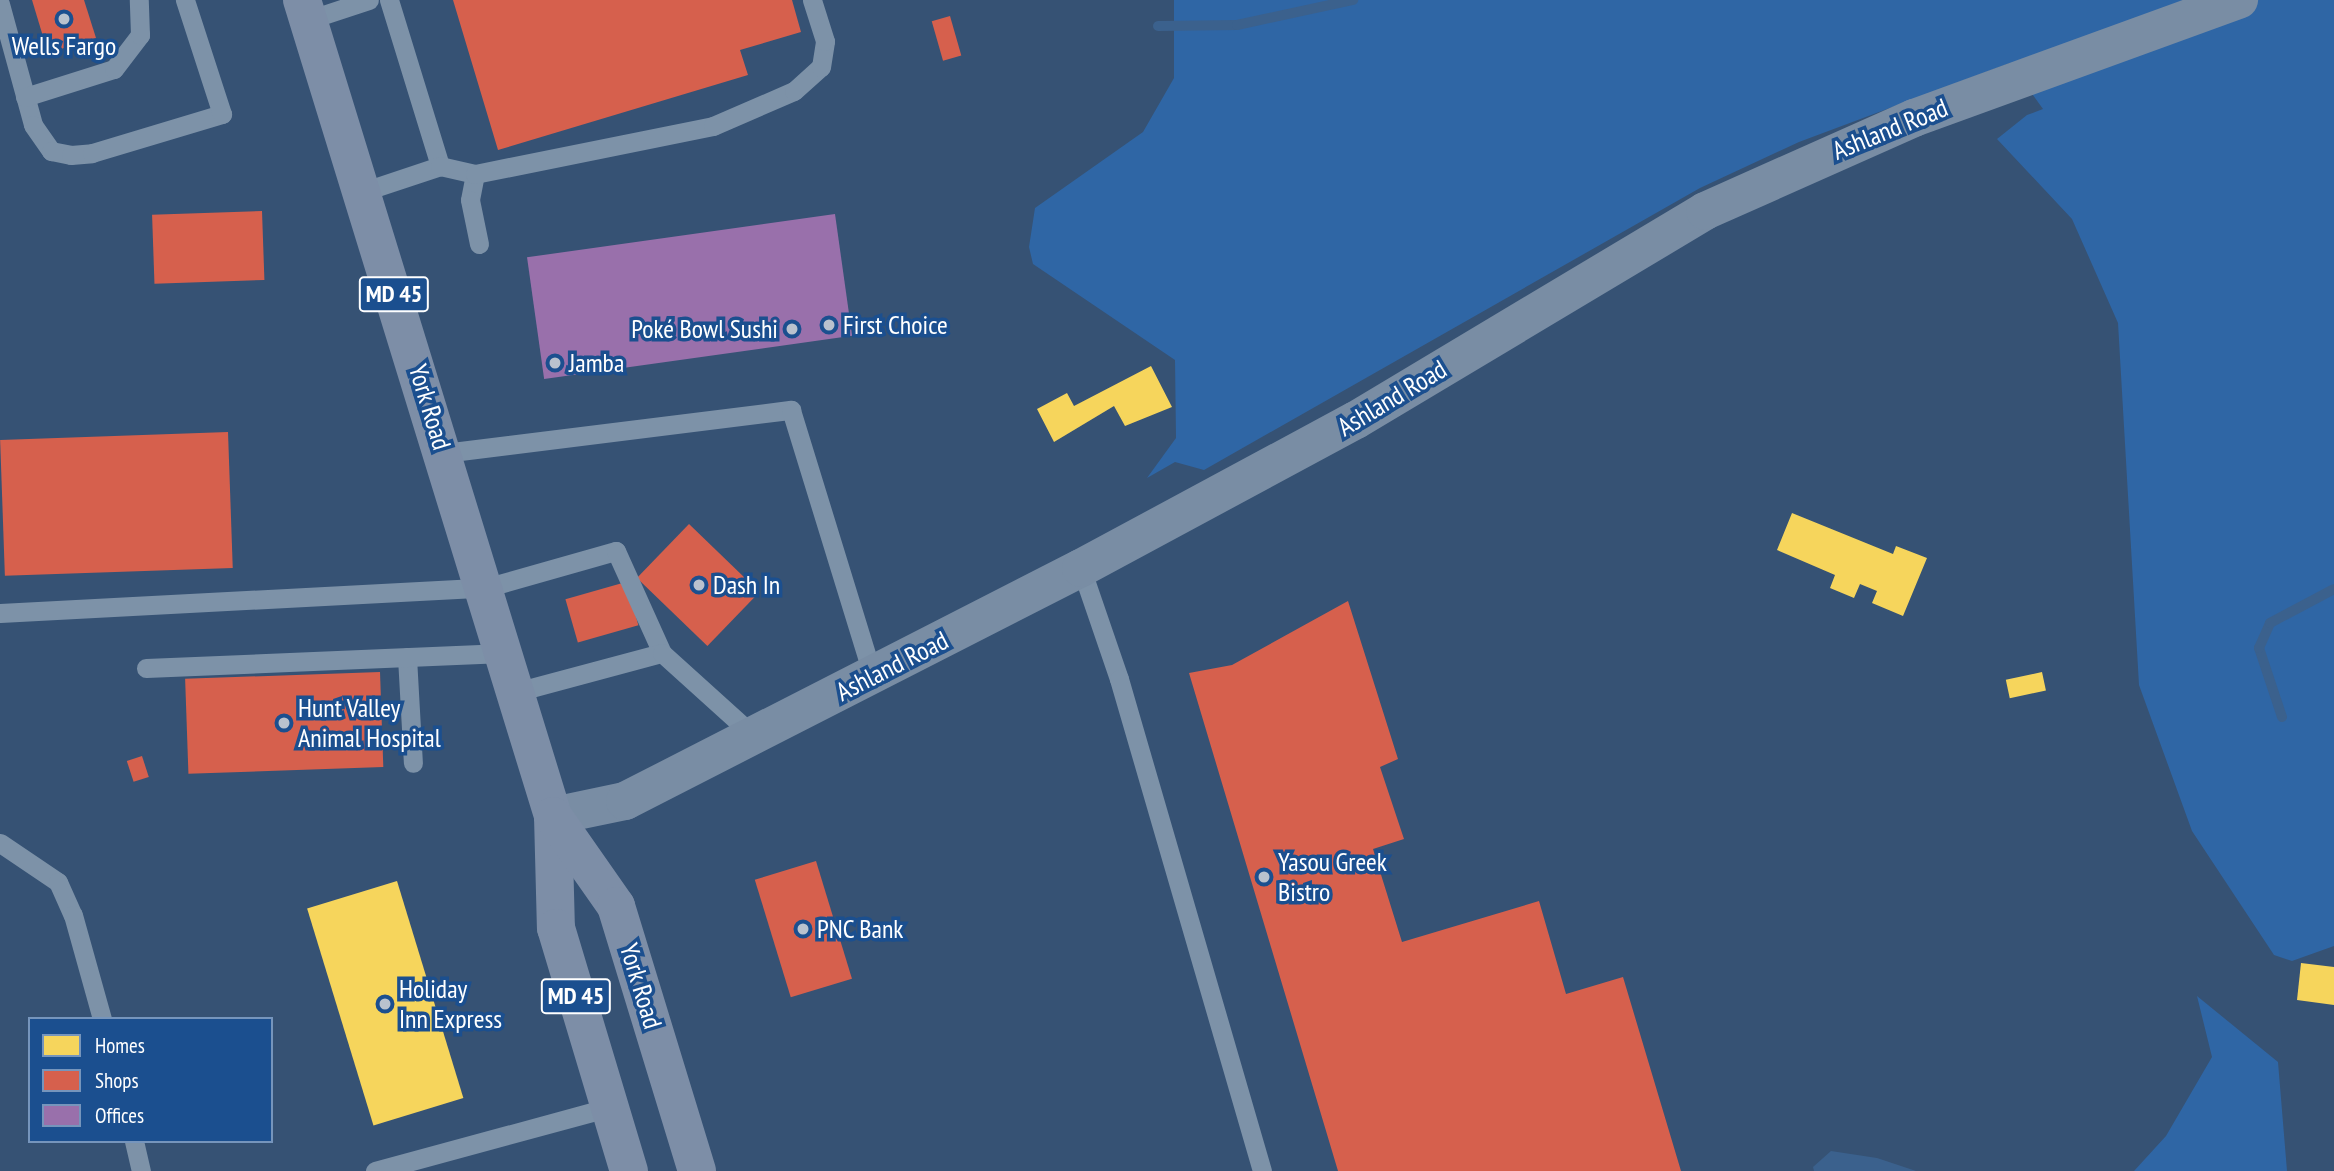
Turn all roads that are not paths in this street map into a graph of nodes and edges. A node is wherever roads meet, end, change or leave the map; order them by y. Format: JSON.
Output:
{"nodes":[{"id":1,"x":138,"y":0,"type":"edge"},
{"id":2,"x":185,"y":0,"type":"edge"},
{"id":3,"x":369,"y":0,"type":"edge"},
{"id":4,"x":389,"y":0,"type":"edge"},
{"id":5,"x":812,"y":0,"type":"edge"},
{"id":6,"x":2239,"y":0,"type":"edge"},
{"id":7,"x":0,"y":4,"type":"edge"},
{"id":8,"x":305,"y":10,"type":"edge"},
{"id":9,"x":25,"y":96,"type":"junction"},
{"id":10,"x":440,"y":166,"type":"junction"},
{"id":11,"x":475,"y":174,"type":"junction"},
{"id":12,"x":362,"y":192,"type":"junction"},
{"id":13,"x":479,"y":244,"type":"dead end"},
{"id":14,"x":444,"y":453,"type":"junction"},
{"id":15,"x":1081,"y":568,"type":"junction"},
{"id":16,"x":485,"y":588,"type":"junction"},
{"id":17,"x":0,"y":613,"type":"edge"},
{"id":18,"x":504,"y":653,"type":"junction"},
{"id":19,"x":662,"y":653,"type":"junction"},
{"id":20,"x":407,"y":657,"type":"junction"},
{"id":21,"x":146,"y":668,"type":"dead end"},
{"id":22,"x":873,"y":676,"type":"junction"},
{"id":23,"x":516,"y":692,"type":"junction"},
{"id":24,"x":755,"y":737,"type":"junction"},
{"id":25,"x":413,"y":763,"type":"dead end"},
{"id":26,"x":553,"y":816,"type":"junction"},
{"id":27,"x":0,"y":843,"type":"edge"},
{"id":28,"x":101,"y":1017,"type":"edge"},
{"id":29,"x":610,"y":1107,"type":"junction"},
{"id":30,"x":134,"y":1143,"type":"edge"},
{"id":31,"x":141,"y":1171,"type":"edge"},
{"id":32,"x":375,"y":1171,"type":"edge"},
{"id":33,"x":629,"y":1171,"type":"edge"},
{"id":34,"x":697,"y":1171,"type":"edge"},
{"id":35,"x":1262,"y":1171,"type":"edge"}],
"edges":[{"from":1,"to":9,"type":"lane"},
{"from":2,"to":9,"type":"lane"},
{"from":3,"to":8,"type":"lane"},
{"from":4,"to":10,"type":"lane"},
{"from":5,"to":11,"type":"lane"},
{"from":6,"to":15,"type":"main road","name":"Ashland Road"},
{"from":7,"to":9,"type":"lane"},
{"from":8,"to":12,"type":"main road","name":"York Road","number":"MD 45"},
{"from":10,"to":11,"type":"lane"},
{"from":10,"to":12,"type":"lane"},
{"from":11,"to":13,"type":"lane"},
{"from":12,"to":14,"type":"main road","name":"York Road","number":"MD 45"},
{"from":14,"to":16,"type":"main road","name":"York Road","number":"MD 45"},
{"from":14,"to":22,"type":"lane"},
{"from":15,"to":22,"type":"main road","name":"Ashland Road"},
{"from":15,"to":35,"type":"lane"},
{"from":16,"to":17,"type":"lane"},
{"from":16,"to":18,"type":"main road","name":"York Road","number":"MD 45"},
{"from":16,"to":19,"type":"lane"},
{"from":18,"to":20,"type":"lane"},
{"from":18,"to":23,"type":"main road","name":"York Road","number":"MD 45"},
{"from":19,"to":23,"type":"lane"},
{"from":19,"to":24,"type":"lane"},
{"from":20,"to":21,"type":"lane"},
{"from":20,"to":25,"type":"lane"},
{"from":22,"to":24,"type":"main road","name":"Ashland Road"},
{"from":23,"to":26,"type":"main road","name":"York Road","number":"MD 45"},
{"from":24,"to":26,"type":"main road","name":"Ashland Road"},
{"from":26,"to":29,"type":"main road","name":"York Road","number":"MD 45"},
{"from":26,"to":34,"type":"main road","name":"York Road","number":"MD 45"},
{"from":27,"to":28,"type":"lane"},
{"from":29,"to":32,"type":"lane"},
{"from":29,"to":33,"type":"main road","name":"York Road","number":"MD 45"},
{"from":30,"to":31,"type":"lane"}]}
